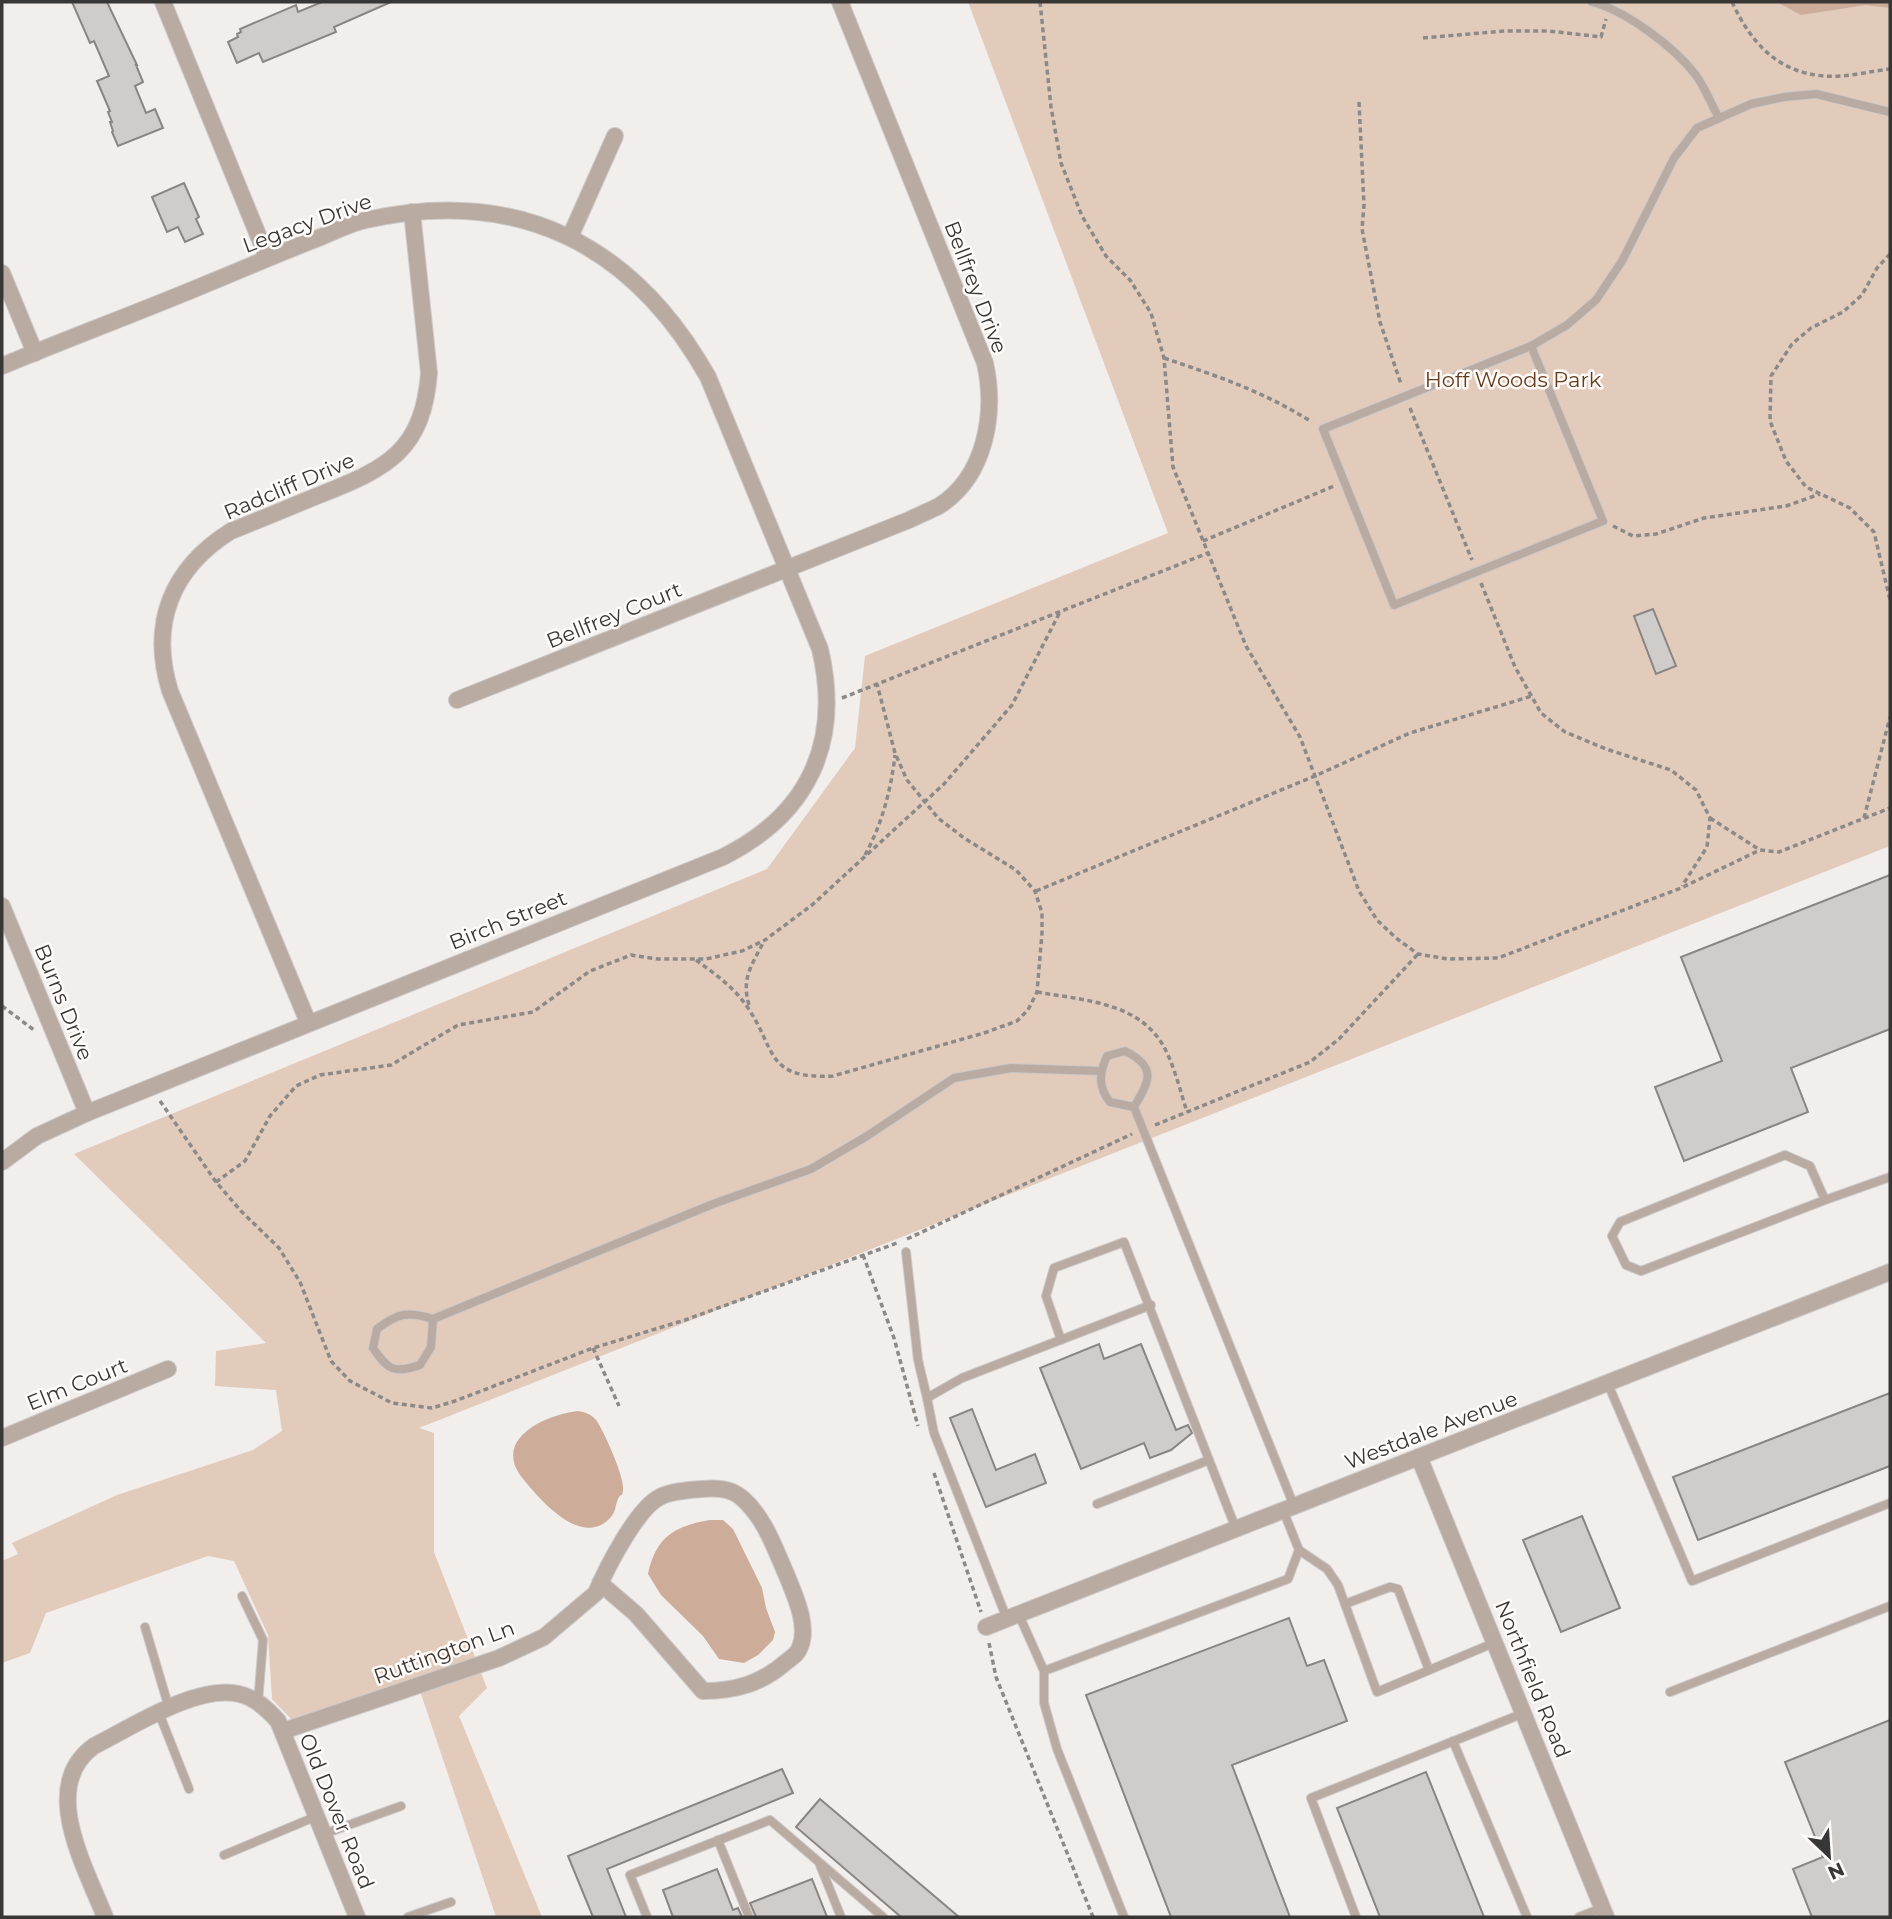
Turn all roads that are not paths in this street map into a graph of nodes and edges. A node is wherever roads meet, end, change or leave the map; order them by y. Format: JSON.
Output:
{"nodes":[{"id":1,"x":840,"y":2,"type":"edge"},
{"id":2,"x":1592,"y":2,"type":"edge"},
{"id":3,"x":169,"y":3,"type":"edge"},
{"id":4,"x":1890,"y":112,"type":"edge"},
{"id":5,"x":1719,"y":118,"type":"junction"},
{"id":6,"x":615,"y":136,"type":"dead end"},
{"id":7,"x":412,"y":212,"type":"junction"},
{"id":8,"x":570,"y":237,"type":"junction"},
{"id":9,"x":267,"y":257,"type":"junction"},
{"id":10,"x":2,"y":273,"type":"edge"},
{"id":11,"x":1531,"y":346,"type":"junction"},
{"id":12,"x":35,"y":353,"type":"junction"},
{"id":13,"x":2,"y":366,"type":"edge"},
{"id":14,"x":786,"y":570,"type":"junction"},
{"id":15,"x":457,"y":700,"type":"dead end"},
{"id":16,"x":2,"y":906,"type":"edge"},
{"id":17,"x":307,"y":1023,"type":"junction"},
{"id":18,"x":1100,"y":1071,"type":"junction"},
{"id":19,"x":1134,"y":1107,"type":"junction"},
{"id":20,"x":87,"y":1113,"type":"junction"},
{"id":21,"x":2,"y":1162,"type":"edge"},
{"id":22,"x":1890,"y":1178,"type":"edge"},
{"id":23,"x":1825,"y":1200,"type":"junction"},
{"id":24,"x":906,"y":1252,"type":"dead end"},
{"id":25,"x":1890,"y":1272,"type":"edge"},
{"id":26,"x":1151,"y":1306,"type":"junction"},
{"id":27,"x":433,"y":1319,"type":"junction"},
{"id":28,"x":1061,"y":1340,"type":"junction"},
{"id":29,"x":168,"y":1369,"type":"dead end"},
{"id":30,"x":1608,"y":1384,"type":"junction"},
{"id":31,"x":926,"y":1398,"type":"junction"},
{"id":32,"x":2,"y":1438,"type":"edge"},
{"id":33,"x":1419,"y":1457,"type":"junction"},
{"id":34,"x":1209,"y":1460,"type":"junction"},
{"id":35,"x":1890,"y":1503,"type":"edge"},
{"id":36,"x":1097,"y":1504,"type":"dead end"},
{"id":37,"x":1288,"y":1508,"type":"junction"},
{"id":38,"x":1236,"y":1529,"type":"junction"},
{"id":39,"x":1299,"y":1550,"type":"junction"},
{"id":40,"x":600,"y":1583,"type":"junction"},
{"id":41,"x":242,"y":1596,"type":"dead end"},
{"id":42,"x":1345,"y":1604,"type":"junction"},
{"id":43,"x":1890,"y":1606,"type":"edge"},
{"id":44,"x":1013,"y":1617,"type":"junction"},
{"id":45,"x":145,"y":1627,"type":"dead end"},
{"id":46,"x":986,"y":1627,"type":"road end"},
{"id":47,"x":1496,"y":1642,"type":"junction"},
{"id":48,"x":1429,"y":1670,"type":"junction"},
{"id":49,"x":1044,"y":1671,"type":"junction"},
{"id":50,"x":1670,"y":1692,"type":"dead end"},
{"id":51,"x":258,"y":1703,"type":"junction"},
{"id":52,"x":164,"y":1711,"type":"junction"},
{"id":53,"x":1524,"y":1713,"type":"junction"},
{"id":54,"x":281,"y":1726,"type":"junction"},
{"id":55,"x":1453,"y":1741,"type":"junction"},
{"id":56,"x":189,"y":1789,"type":"dead end"},
{"id":57,"x":401,"y":1806,"type":"dead end"},
{"id":58,"x":317,"y":1816,"type":"junction"},
{"id":59,"x":324,"y":1834,"type":"junction"},
{"id":60,"x":718,"y":1840,"type":"junction"},
{"id":61,"x":224,"y":1855,"type":"dead end"},
{"id":62,"x":820,"y":1863,"type":"junction"},
{"id":63,"x":451,"y":1902,"type":"dead end"},
{"id":64,"x":1604,"y":1912,"type":"edge"},
{"id":65,"x":105,"y":1917,"type":"edge"},
{"id":66,"x":357,"y":1917,"type":"edge"},
{"id":67,"x":408,"y":1917,"type":"edge"},
{"id":68,"x":647,"y":1917,"type":"edge"},
{"id":69,"x":749,"y":1917,"type":"edge"},
{"id":70,"x":841,"y":1917,"type":"edge"},
{"id":71,"x":883,"y":1917,"type":"edge"},
{"id":72,"x":1124,"y":1917,"type":"edge"},
{"id":73,"x":1356,"y":1917,"type":"edge"},
{"id":74,"x":1527,"y":1917,"type":"edge"},
{"id":75,"x":1579,"y":1917,"type":"edge"}],
"edges":[{"from":1,"to":14,"type":"street","name":"Bellfrey Drive"},
{"from":2,"to":5,"type":"lane"},
{"from":3,"to":9,"type":"street"},
{"from":4,"to":5,"type":"lane"},
{"from":5,"to":11,"type":"lane"},
{"from":6,"to":8,"type":"street"},
{"from":7,"to":8,"type":"street","name":"Legacy Drive"},
{"from":7,"to":9,"type":"street","name":"Legacy Drive"},
{"from":7,"to":17,"type":"street","name":"Radcliff Drive"},
{"from":8,"to":14,"type":"street","name":"Legacy Drive"},
{"from":9,"to":12,"type":"street","name":"Legacy Drive"},
{"from":10,"to":12,"type":"street"},
{"from":11,"to":11,"type":"lane"},
{"from":12,"to":13,"type":"street","name":"Legacy Drive"},
{"from":14,"to":15,"type":"street","name":"Bellfrey Court"},
{"from":14,"to":17,"type":"street","name":"Birch Street"},
{"from":16,"to":20,"type":"street","name":"Burns Drive"},
{"from":17,"to":20,"type":"street","name":"Birch Street"},
{"from":18,"to":19,"type":"lane"},
{"from":18,"to":19,"type":"lane"},
{"from":18,"to":27,"type":"lane"},
{"from":19,"to":37,"type":"lane"},
{"from":20,"to":21,"type":"street","name":"Birch Street"},
{"from":22,"to":23,"type":"lane"},
{"from":23,"to":23,"type":"lane"},
{"from":24,"to":31,"type":"lane"},
{"from":25,"to":30,"type":"street","name":"Westdale Avenue"},
{"from":26,"to":28,"type":"lane"},
{"from":26,"to":28,"type":"lane"},
{"from":26,"to":34,"type":"lane"},
{"from":27,"to":27,"type":"lane"},
{"from":28,"to":31,"type":"lane"},
{"from":29,"to":32,"type":"street","name":"Elm Court"},
{"from":30,"to":33,"type":"street","name":"Westdale Avenue"},
{"from":30,"to":35,"type":"lane"},
{"from":31,"to":44,"type":"lane"},
{"from":33,"to":37,"type":"street","name":"Westdale Avenue"},
{"from":33,"to":47,"type":"street","name":"Northfield Road"},
{"from":34,"to":36,"type":"lane"},
{"from":34,"to":38,"type":"lane"},
{"from":37,"to":38,"type":"street","name":"Westdale Avenue"},
{"from":37,"to":39,"type":"lane"},
{"from":38,"to":44,"type":"street","name":"Westdale Avenue"},
{"from":39,"to":42,"type":"lane"},
{"from":39,"to":49,"type":"lane"},
{"from":40,"to":40,"type":"street","name":"Ruttington Ln"},
{"from":40,"to":54,"type":"street","name":"Ruttington Ln"},
{"from":41,"to":51,"type":"lane"},
{"from":42,"to":48,"type":"lane"},
{"from":42,"to":48,"type":"lane"},
{"from":43,"to":50,"type":"lane"},
{"from":44,"to":46,"type":"street","name":"Westdale Avenue"},
{"from":44,"to":49,"type":"lane"},
{"from":45,"to":52,"type":"lane"},
{"from":47,"to":48,"type":"lane"},
{"from":47,"to":53,"type":"street","name":"Northfield Road"},
{"from":49,"to":72,"type":"lane"},
{"from":51,"to":52,"type":"street"},
{"from":51,"to":54,"type":"street"},
{"from":52,"to":56,"type":"lane"},
{"from":52,"to":65,"type":"street"},
{"from":53,"to":55,"type":"lane"},
{"from":53,"to":64,"type":"street","name":"Northfield Road"},
{"from":54,"to":58,"type":"street","name":"Old Dover Road"},
{"from":55,"to":73,"type":"lane"},
{"from":55,"to":74,"type":"lane"},
{"from":57,"to":59,"type":"lane"},
{"from":58,"to":59,"type":"street","name":"Old Dover Road"},
{"from":58,"to":61,"type":"lane"},
{"from":59,"to":66,"type":"street","name":"Old Dover Road"},
{"from":60,"to":62,"type":"lane"},
{"from":60,"to":68,"type":"lane"},
{"from":60,"to":69,"type":"lane"},
{"from":62,"to":70,"type":"lane"},
{"from":62,"to":71,"type":"lane"},
{"from":63,"to":67,"type":"lane"},
{"from":64,"to":75,"type":"lane"}]}
